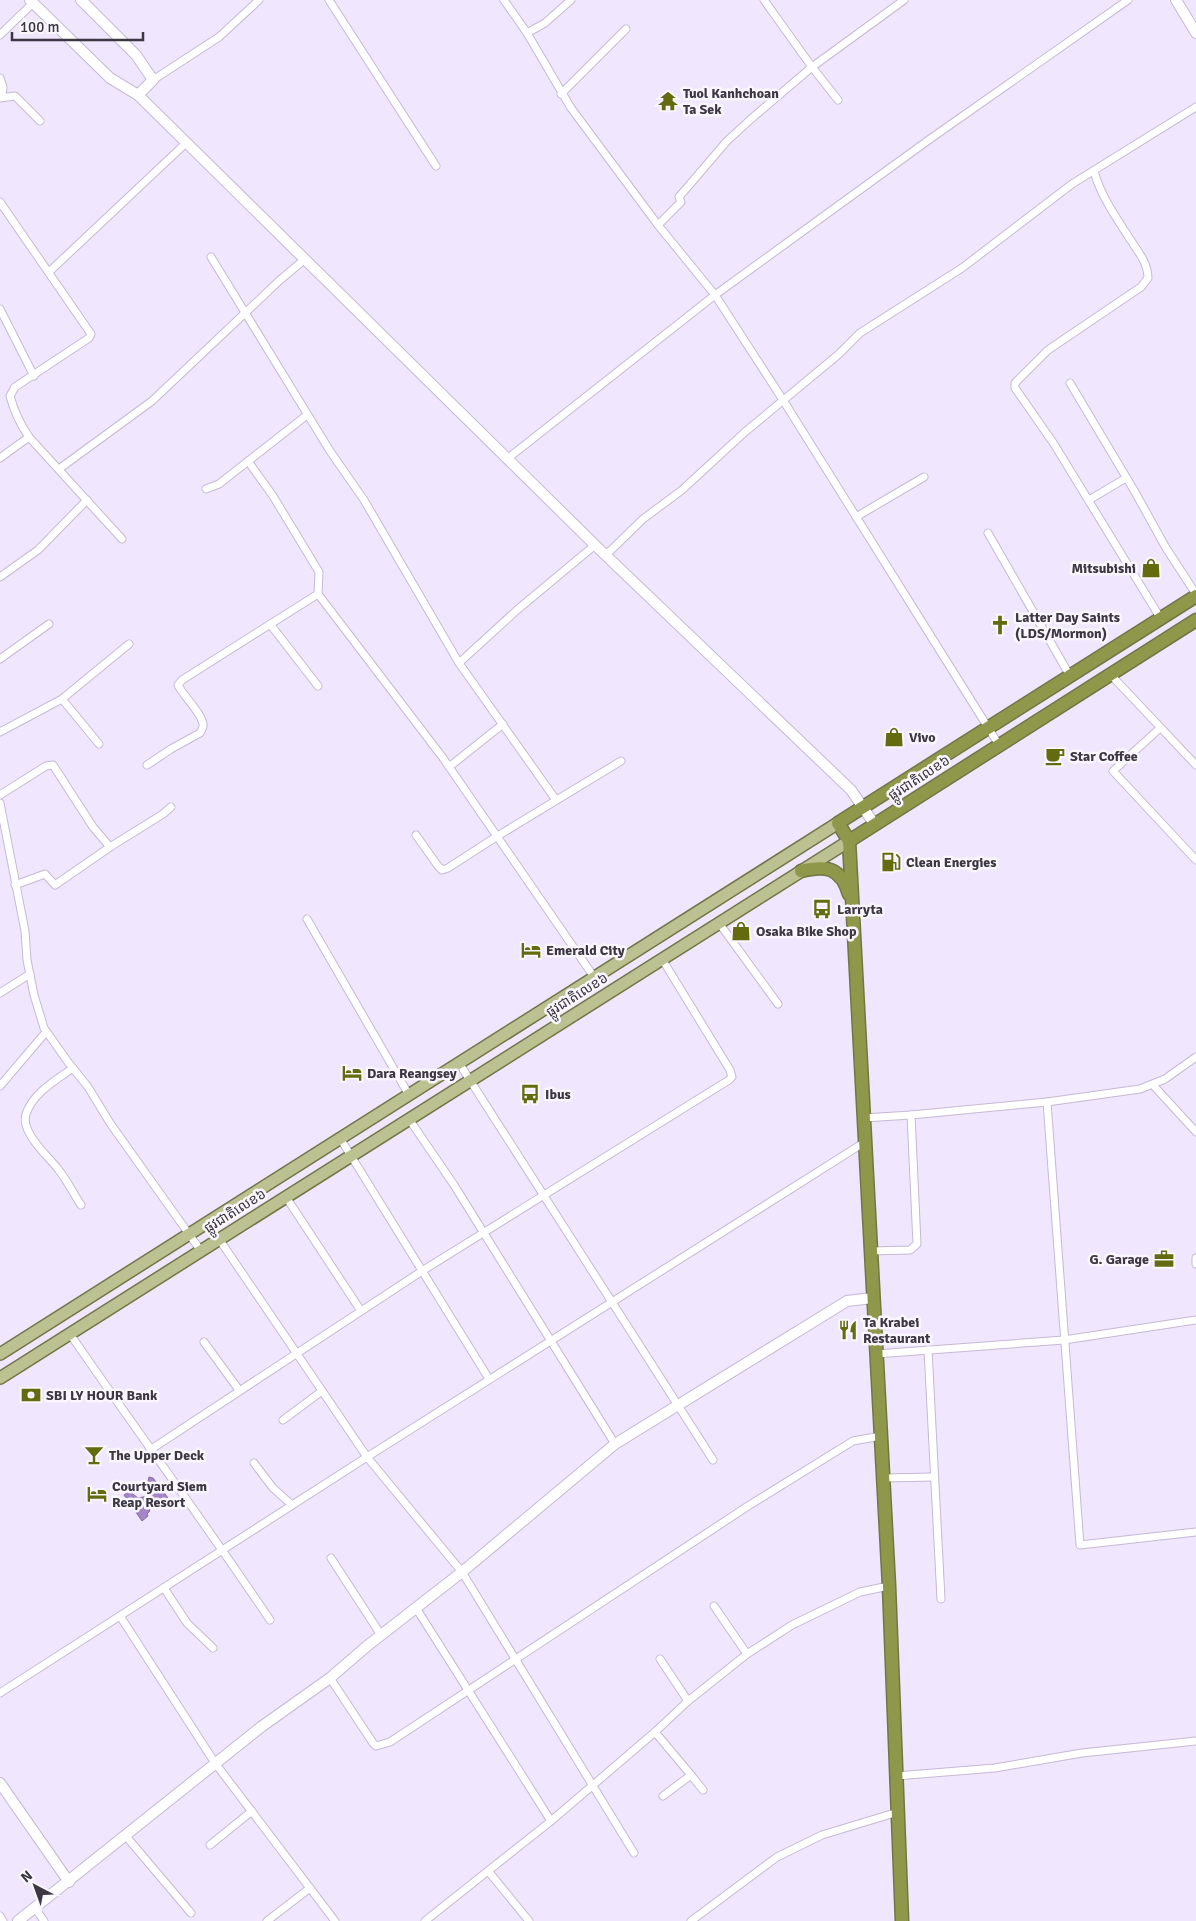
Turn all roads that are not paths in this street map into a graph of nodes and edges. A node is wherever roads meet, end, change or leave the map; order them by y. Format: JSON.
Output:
{"nodes":[{"id":1,"x":81,"y":0,"type":"edge"},
{"id":2,"x":259,"y":0,"type":"edge"},
{"id":3,"x":329,"y":0,"type":"edge"},
{"id":4,"x":504,"y":0,"type":"edge"},
{"id":5,"x":571,"y":0,"type":"edge"},
{"id":6,"x":764,"y":0,"type":"edge"},
{"id":7,"x":904,"y":0,"type":"edge"},
{"id":8,"x":1128,"y":0,"type":"edge"},
{"id":9,"x":1176,"y":0,"type":"edge"},
{"id":10,"x":31,"y":2,"type":"edge"},
{"id":11,"x":626,"y":29,"type":"dead end"},
{"id":12,"x":527,"y":33,"type":"junction"},
{"id":13,"x":1196,"y":33,"type":"edge"},
{"id":14,"x":0,"y":36,"type":"edge"},
{"id":15,"x":812,"y":67,"type":"junction"},
{"id":16,"x":0,"y":78,"type":"edge"},
{"id":17,"x":153,"y":80,"type":"junction"},
{"id":18,"x":561,"y":94,"type":"junction"},
{"id":19,"x":138,"y":95,"type":"junction"},
{"id":20,"x":1,"y":98,"type":"edge"},
{"id":21,"x":838,"y":100,"type":"dead end"},
{"id":22,"x":1196,"y":108,"type":"edge"},
{"id":23,"x":40,"y":121,"type":"dead end"},
{"id":24,"x":186,"y":142,"type":"junction"},
{"id":25,"x":436,"y":166,"type":"dead end"},
{"id":26,"x":1094,"y":171,"type":"junction"},
{"id":27,"x":0,"y":202,"type":"edge"},
{"id":28,"x":658,"y":225,"type":"junction"},
{"id":29,"x":211,"y":257,"type":"dead end"},
{"id":30,"x":306,"y":259,"type":"junction"},
{"id":31,"x":49,"y":272,"type":"junction"},
{"id":32,"x":715,"y":296,"type":"junction"},
{"id":33,"x":0,"y":309,"type":"edge"},
{"id":34,"x":245,"y":313,"type":"junction"},
{"id":35,"x":34,"y":376,"type":"junction"},
{"id":36,"x":1070,"y":383,"type":"dead end"},
{"id":37,"x":783,"y":400,"type":"junction"},
{"id":38,"x":308,"y":415,"type":"junction"},
{"id":39,"x":29,"y":437,"type":"junction"},
{"id":40,"x":0,"y":458,"type":"edge"},
{"id":41,"x":507,"y":459,"type":"junction"},
{"id":42,"x":248,"y":461,"type":"junction"},
{"id":43,"x":59,"y":469,"type":"junction"},
{"id":44,"x":924,"y":477,"type":"dead end"},
{"id":45,"x":1126,"y":478,"type":"junction"},
{"id":46,"x":206,"y":489,"type":"dead end"},
{"id":47,"x":87,"y":500,"type":"junction"},
{"id":48,"x":1089,"y":500,"type":"junction"},
{"id":49,"x":856,"y":517,"type":"junction"},
{"id":50,"x":988,"y":533,"type":"dead end"},
{"id":51,"x":122,"y":540,"type":"dead end"},
{"id":52,"x":595,"y":545,"type":"junction"},
{"id":53,"x":606,"y":555,"type":"junction"},
{"id":54,"x":0,"y":577,"type":"edge"},
{"id":55,"x":318,"y":594,"type":"junction"},
{"id":56,"x":1196,"y":595,"type":"edge"},
{"id":57,"x":1161,"y":619,"type":"junction"},
{"id":58,"x":1196,"y":620,"type":"edge"},
{"id":59,"x":49,"y":624,"type":"dead end"},
{"id":60,"x":270,"y":624,"type":"junction"},
{"id":61,"x":129,"y":644,"type":"dead end"},
{"id":62,"x":0,"y":659,"type":"edge"},
{"id":63,"x":459,"y":663,"type":"junction"},
{"id":64,"x":1110,"y":674,"type":"junction"},
{"id":65,"x":1070,"y":676,"type":"junction"},
{"id":66,"x":318,"y":686,"type":"dead end"},
{"id":67,"x":62,"y":699,"type":"junction"},
{"id":68,"x":504,"y":724,"type":"junction"},
{"id":69,"x":988,"y":728,"type":"junction"},
{"id":70,"x":1160,"y":728,"type":"junction"},
{"id":71,"x":0,"y":732,"type":"edge"},
{"id":72,"x":100,"y":744,"type":"dead end"},
{"id":73,"x":999,"y":745,"type":"junction"},
{"id":74,"x":621,"y":762,"type":"dead end"},
{"id":75,"x":147,"y":765,"type":"dead end"},
{"id":76,"x":1196,"y":765,"type":"edge"},
{"id":77,"x":449,"y":767,"type":"junction"},
{"id":78,"x":0,"y":795,"type":"edge"},
{"id":79,"x":556,"y":800,"type":"junction"},
{"id":80,"x":0,"y":803,"type":"edge"},
{"id":81,"x":171,"y":807,"type":"dead end"},
{"id":82,"x":863,"y":807,"type":"junction"},
{"id":83,"x":838,"y":823,"type":"junction"},
{"id":84,"x":875,"y":825,"type":"junction"},
{"id":85,"x":416,"y":835,"type":"dead end"},
{"id":86,"x":496,"y":836,"type":"junction"},
{"id":87,"x":849,"y":841,"type":"junction"},
{"id":88,"x":110,"y":847,"type":"junction"},
{"id":89,"x":1196,"y":860,"type":"edge"},
{"id":90,"x":801,"y":871,"type":"junction"},
{"id":91,"x":16,"y":885,"type":"junction"},
{"id":92,"x":853,"y":906,"type":"junction"},
{"id":93,"x":307,"y":919,"type":"dead end"},
{"id":94,"x":719,"y":923,"type":"junction"},
{"id":95,"x":662,"y":959,"type":"junction"},
{"id":96,"x":30,"y":974,"type":"junction"},
{"id":97,"x":594,"y":977,"type":"junction"},
{"id":98,"x":0,"y":994,"type":"edge"},
{"id":99,"x":778,"y":1004,"type":"dead end"},
{"id":100,"x":46,"y":1032,"type":"junction"},
{"id":101,"x":1196,"y":1057,"type":"edge"},
{"id":102,"x":458,"y":1063,"type":"junction"},
{"id":103,"x":73,"y":1068,"type":"junction"},
{"id":104,"x":470,"y":1081,"type":"junction"},
{"id":105,"x":1154,"y":1084,"type":"junction"},
{"id":106,"x":0,"y":1086,"type":"edge"},
{"id":107,"x":409,"y":1095,"type":"junction"},
{"id":108,"x":1047,"y":1102,"type":"junction"},
{"id":109,"x":911,"y":1115,"type":"junction"},
{"id":110,"x":864,"y":1118,"type":"junction"},
{"id":111,"x":409,"y":1119,"type":"junction"},
{"id":112,"x":1196,"y":1132,"type":"edge"},
{"id":113,"x":340,"y":1138,"type":"junction"},
{"id":114,"x":865,"y":1142,"type":"junction"},
{"id":115,"x":351,"y":1156,"type":"junction"},
{"id":116,"x":543,"y":1195,"type":"junction"},
{"id":117,"x":286,"y":1197,"type":"junction"},
{"id":118,"x":81,"y":1206,"type":"dead end"},
{"id":119,"x":483,"y":1234,"type":"junction"},
{"id":120,"x":188,"y":1235,"type":"junction"},
{"id":121,"x":219,"y":1239,"type":"junction"},
{"id":122,"x":201,"y":1251,"type":"junction"},
{"id":123,"x":871,"y":1251,"type":"junction"},
{"id":124,"x":1196,"y":1258,"type":"edge"},
{"id":125,"x":1196,"y":1264,"type":"edge"},
{"id":126,"x":422,"y":1270,"type":"junction"},
{"id":127,"x":873,"y":1298,"type":"junction"},
{"id":128,"x":613,"y":1302,"type":"junction"},
{"id":129,"x":361,"y":1311,"type":"junction"},
{"id":130,"x":1196,"y":1320,"type":"edge"},
{"id":131,"x":70,"y":1334,"type":"junction"},
{"id":132,"x":550,"y":1340,"type":"junction"},
{"id":133,"x":1064,"y":1340,"type":"junction"},
{"id":134,"x":204,"y":1342,"type":"dead end"},
{"id":135,"x":2,"y":1349,"type":"edge"},
{"id":136,"x":928,"y":1350,"type":"junction"},
{"id":137,"x":297,"y":1354,"type":"junction"},
{"id":138,"x":876,"y":1354,"type":"junction"},
{"id":139,"x":0,"y":1378,"type":"edge"},
{"id":140,"x":489,"y":1379,"type":"junction"},
{"id":141,"x":239,"y":1390,"type":"junction"},
{"id":142,"x":322,"y":1391,"type":"junction"},
{"id":143,"x":678,"y":1406,"type":"junction"},
{"id":144,"x":283,"y":1420,"type":"dead end"},
{"id":145,"x":881,"y":1436,"type":"junction"},
{"id":146,"x":615,"y":1444,"type":"junction"},
{"id":147,"x":150,"y":1450,"type":"junction"},
{"id":148,"x":367,"y":1456,"type":"junction"},
{"id":149,"x":713,"y":1460,"type":"dead end"},
{"id":150,"x":254,"y":1463,"type":"dead end"},
{"id":151,"x":934,"y":1477,"type":"junction"},
{"id":152,"x":884,"y":1478,"type":"junction"},
{"id":153,"x":292,"y":1505,"type":"junction"},
{"id":154,"x":1196,"y":1532,"type":"edge"},
{"id":155,"x":223,"y":1550,"type":"junction"},
{"id":156,"x":332,"y":1558,"type":"dead end"},
{"id":157,"x":462,"y":1572,"type":"junction"},
{"id":158,"x":889,"y":1586,"type":"junction"},
{"id":159,"x":164,"y":1588,"type":"junction"},
{"id":160,"x":941,"y":1598,"type":"dead end"},
{"id":161,"x":714,"y":1606,"type":"dead end"},
{"id":162,"x":416,"y":1608,"type":"junction"},
{"id":163,"x":120,"y":1616,"type":"junction"},
{"id":164,"x":270,"y":1620,"type":"dead end"},
{"id":165,"x":381,"y":1635,"type":"junction"},
{"id":166,"x":213,"y":1648,"type":"dead end"},
{"id":167,"x":747,"y":1654,"type":"junction"},
{"id":168,"x":516,"y":1658,"type":"junction"},
{"id":169,"x":660,"y":1659,"type":"dead end"},
{"id":170,"x":330,"y":1678,"type":"junction"},
{"id":171,"x":469,"y":1691,"type":"junction"},
{"id":172,"x":0,"y":1693,"type":"edge"},
{"id":173,"x":688,"y":1701,"type":"junction"},
{"id":174,"x":655,"y":1732,"type":"junction"},
{"id":175,"x":1196,"y":1742,"type":"edge"},
{"id":176,"x":215,"y":1763,"type":"junction"},
{"id":177,"x":691,"y":1774,"type":"junction"},
{"id":178,"x":896,"y":1776,"type":"junction"},
{"id":179,"x":0,"y":1783,"type":"edge"},
{"id":180,"x":592,"y":1787,"type":"junction"},
{"id":181,"x":703,"y":1790,"type":"dead end"},
{"id":182,"x":663,"y":1796,"type":"dead end"},
{"id":183,"x":252,"y":1811,"type":"junction"},
{"id":184,"x":898,"y":1812,"type":"junction"},
{"id":185,"x":551,"y":1822,"type":"junction"},
{"id":186,"x":125,"y":1836,"type":"junction"},
{"id":187,"x":210,"y":1845,"type":"dead end"},
{"id":188,"x":634,"y":1852,"type":"dead end"},
{"id":189,"x":489,"y":1872,"type":"junction"},
{"id":190,"x":69,"y":1882,"type":"junction"},
{"id":191,"x":310,"y":1888,"type":"junction"},
{"id":192,"x":35,"y":1908,"type":"junction"},
{"id":193,"x":191,"y":1913,"type":"dead end"},
{"id":194,"x":0,"y":1916,"type":"edge"},
{"id":195,"x":435,"y":1918,"type":"edge"},
{"id":196,"x":3,"y":1921,"type":"edge"},
{"id":197,"x":18,"y":1921,"type":"edge"},
{"id":198,"x":44,"y":1921,"type":"edge"},
{"id":199,"x":267,"y":1921,"type":"edge"},
{"id":200,"x":335,"y":1921,"type":"edge"},
{"id":201,"x":425,"y":1921,"type":"edge"},
{"id":202,"x":529,"y":1921,"type":"edge"},
{"id":203,"x":690,"y":1921,"type":"edge"},
{"id":204,"x":902,"y":1921,"type":"edge"}],
"edges":[{"from":1,"to":17,"type":"street"},
{"from":2,"to":17,"type":"street"},
{"from":3,"to":25,"type":"street"},
{"from":4,"to":12,"type":"street"},
{"from":5,"to":12,"type":"street"},
{"from":6,"to":15,"type":"street"},
{"from":7,"to":15,"type":"street"},
{"from":8,"to":32,"type":"street"},
{"from":9,"to":13,"type":"street"},
{"from":10,"to":14,"type":"street"},
{"from":10,"to":19,"type":"street"},
{"from":11,"to":18,"type":"street"},
{"from":12,"to":18,"type":"street"},
{"from":15,"to":21,"type":"street"},
{"from":15,"to":28,"type":"street"},
{"from":16,"to":20,"type":"street"},
{"from":17,"to":19,"type":"street"},
{"from":18,"to":28,"type":"street"},
{"from":19,"to":24,"type":"street"},
{"from":20,"to":23,"type":"street"},
{"from":22,"to":26,"type":"street"},
{"from":24,"to":30,"type":"street"},
{"from":24,"to":31,"type":"street"},
{"from":26,"to":37,"type":"street"},
{"from":26,"to":48,"type":"street"},
{"from":27,"to":31,"type":"street"},
{"from":28,"to":32,"type":"street"},
{"from":29,"to":34,"type":"street"},
{"from":30,"to":34,"type":"street"},
{"from":30,"to":41,"type":"street"},
{"from":31,"to":35,"type":"street"},
{"from":32,"to":37,"type":"street"},
{"from":32,"to":41,"type":"street"},
{"from":33,"to":35,"type":"street"},
{"from":34,"to":38,"type":"street"},
{"from":34,"to":43,"type":"street"},
{"from":35,"to":39,"type":"street"},
{"from":36,"to":45,"type":"street"},
{"from":37,"to":49,"type":"street"},
{"from":37,"to":53,"type":"street"},
{"from":38,"to":42,"type":"street"},
{"from":38,"to":63,"type":"street"},
{"from":39,"to":40,"type":"street"},
{"from":39,"to":43,"type":"street"},
{"from":41,"to":52,"type":"street"},
{"from":42,"to":46,"type":"street"},
{"from":42,"to":55,"type":"street"},
{"from":43,"to":47,"type":"street"},
{"from":44,"to":49,"type":"street"},
{"from":45,"to":48,"type":"street"},
{"from":45,"to":56,"type":"street"},
{"from":47,"to":51,"type":"street"},
{"from":47,"to":54,"type":"street"},
{"from":48,"to":57,"type":"street"},
{"from":49,"to":69,"type":"street"},
{"from":50,"to":65,"type":"street"},
{"from":52,"to":53,"type":"street"},
{"from":52,"to":63,"type":"street"},
{"from":53,"to":82,"type":"street"},
{"from":55,"to":60,"type":"street"},
{"from":55,"to":77,"type":"street"},
{"from":56,"to":57,"type":"highway","name":"ផ្លូវជាតិលេខ៦"},
{"from":57,"to":65,"type":"highway","name":"ផ្លូវជាតិលេខ៦"},
{"from":58,"to":64,"type":"highway","name":"ផ្លូវជាតិលេខ៦"},
{"from":59,"to":62,"type":"street"},
{"from":60,"to":66,"type":"street"},
{"from":60,"to":75,"type":"street"},
{"from":61,"to":67,"type":"street"},
{"from":63,"to":68,"type":"street"},
{"from":64,"to":70,"type":"street"},
{"from":64,"to":73,"type":"highway","name":"ផ្លូវជាតិលេខ៦"},
{"from":65,"to":69,"type":"highway","name":"ផ្លូវជាតិលេខ៦"},
{"from":67,"to":71,"type":"street"},
{"from":67,"to":72,"type":"street"},
{"from":68,"to":77,"type":"street"},
{"from":68,"to":79,"type":"street"},
{"from":69,"to":73,"type":"street"},
{"from":69,"to":82,"type":"highway","name":"ផ្លូវជាតិលេខ៦"},
{"from":70,"to":76,"type":"street"},
{"from":70,"to":89,"type":"street"},
{"from":73,"to":84,"type":"highway","name":"ផ្លូវជាតិលេខ៦"},
{"from":74,"to":79,"type":"street"},
{"from":77,"to":86,"type":"street"},
{"from":78,"to":88,"type":"street"},
{"from":79,"to":86,"type":"street"},
{"from":80,"to":91,"type":"street"},
{"from":81,"to":88,"type":"street"},
{"from":82,"to":83,"type":"highway","name":"ផ្លូវជាតិលេខ៦"},
{"from":82,"to":84,"type":"street"},
{"from":83,"to":87,"type":"highway"},
{"from":83,"to":97,"type":"main road","name":"ផ្លូវជាតិលេខ៦"},
{"from":84,"to":87,"type":"highway","name":"ផ្លូវជាតិលេខ៦"},
{"from":85,"to":86,"type":"street"},
{"from":86,"to":97,"type":"street"},
{"from":87,"to":90,"type":"main road","name":"ផ្លូវជាតិលេខ៦"},
{"from":87,"to":92,"type":"highway"},
{"from":88,"to":91,"type":"street"},
{"from":90,"to":92,"type":"highway"},
{"from":90,"to":94,"type":"main road","name":"ផ្លូវជាតិលេខ៦"},
{"from":91,"to":96,"type":"street"},
{"from":92,"to":110,"type":"highway"},
{"from":93,"to":107,"type":"street"},
{"from":94,"to":95,"type":"main road","name":"ផ្លូវជាតិលេខ៦"},
{"from":94,"to":99,"type":"street"},
{"from":95,"to":104,"type":"main road","name":"ផ្លូវជាតិលេខ៦"},
{"from":95,"to":116,"type":"street"},
{"from":96,"to":98,"type":"street"},
{"from":96,"to":100,"type":"street"},
{"from":97,"to":102,"type":"main road","name":"ផ្លូវជាតិលេខ៦"},
{"from":100,"to":103,"type":"street"},
{"from":100,"to":106,"type":"street"},
{"from":101,"to":105,"type":"street"},
{"from":102,"to":104,"type":"street"},
{"from":102,"to":107,"type":"main road","name":"ផ្លូវជាតិលេខ៦"},
{"from":103,"to":118,"type":"street"},
{"from":103,"to":120,"type":"street"},
{"from":104,"to":111,"type":"main road","name":"ផ្លូវជាតិលេខ៦"},
{"from":104,"to":116,"type":"street"},
{"from":105,"to":108,"type":"street"},
{"from":105,"to":112,"type":"street"},
{"from":107,"to":113,"type":"main road","name":"ផ្លូវជាតិលេខ៦"},
{"from":108,"to":109,"type":"street"},
{"from":108,"to":133,"type":"street"},
{"from":109,"to":110,"type":"street"},
{"from":109,"to":123,"type":"street"},
{"from":110,"to":114,"type":"highway"},
{"from":111,"to":115,"type":"main road","name":"ផ្លូវជាតិលេខ៦"},
{"from":111,"to":119,"type":"street"},
{"from":113,"to":115,"type":"street"},
{"from":113,"to":120,"type":"main road","name":"ផ្លូវជាតិលេខ៦"},
{"from":114,"to":123,"type":"highway"},
{"from":114,"to":128,"type":"street"},
{"from":115,"to":117,"type":"main road","name":"ផ្លូវជាតិលេខ៦"},
{"from":115,"to":126,"type":"street"},
{"from":116,"to":119,"type":"street"},
{"from":116,"to":128,"type":"street"},
{"from":117,"to":121,"type":"main road","name":"ផ្លូវជាតិលេខ៦"},
{"from":117,"to":129,"type":"street"},
{"from":119,"to":126,"type":"street"},
{"from":119,"to":132,"type":"street"},
{"from":120,"to":122,"type":"street"},
{"from":120,"to":135,"type":"main road","name":"ផ្លូវជាតិលេខ៦"},
{"from":121,"to":122,"type":"main road","name":"ផ្លូវជាតិលេខ៦"},
{"from":121,"to":137,"type":"street"},
{"from":122,"to":131,"type":"main road","name":"ផ្លូវជាតិលេខ៦"},
{"from":123,"to":127,"type":"highway"},
{"from":124,"to":125,"type":"street"},
{"from":126,"to":129,"type":"street"},
{"from":126,"to":140,"type":"street"},
{"from":127,"to":138,"type":"highway"},
{"from":127,"to":143,"type":"street"},
{"from":128,"to":132,"type":"street"},
{"from":128,"to":143,"type":"street"},
{"from":129,"to":137,"type":"street"},
{"from":130,"to":133,"type":"street"},
{"from":131,"to":139,"type":"main road","name":"ផ្លូវជាតិលេខ៦"},
{"from":131,"to":147,"type":"street"},
{"from":132,"to":140,"type":"street"},
{"from":132,"to":146,"type":"street"},
{"from":133,"to":136,"type":"street"},
{"from":133,"to":154,"type":"street"},
{"from":134,"to":141,"type":"street"},
{"from":136,"to":138,"type":"street"},
{"from":136,"to":151,"type":"street"},
{"from":137,"to":141,"type":"street"},
{"from":137,"to":142,"type":"street"},
{"from":138,"to":145,"type":"highway"},
{"from":140,"to":148,"type":"street"},
{"from":141,"to":147,"type":"street"},
{"from":142,"to":144,"type":"street"},
{"from":142,"to":148,"type":"street"},
{"from":143,"to":146,"type":"street"},
{"from":143,"to":149,"type":"street"},
{"from":145,"to":152,"type":"highway"},
{"from":145,"to":168,"type":"street"},
{"from":146,"to":157,"type":"street"},
{"from":147,"to":155,"type":"street"},
{"from":148,"to":153,"type":"street"},
{"from":148,"to":157,"type":"street"},
{"from":150,"to":153,"type":"street"},
{"from":151,"to":152,"type":"street"},
{"from":151,"to":160,"type":"street"},
{"from":152,"to":158,"type":"highway"},
{"from":153,"to":155,"type":"street"},
{"from":155,"to":159,"type":"street"},
{"from":155,"to":164,"type":"street"},
{"from":156,"to":165,"type":"street"},
{"from":157,"to":162,"type":"street"},
{"from":157,"to":168,"type":"street"},
{"from":158,"to":167,"type":"street"},
{"from":158,"to":178,"type":"highway"},
{"from":159,"to":163,"type":"street"},
{"from":159,"to":166,"type":"street"},
{"from":161,"to":167,"type":"street"},
{"from":162,"to":165,"type":"street"},
{"from":162,"to":171,"type":"street"},
{"from":163,"to":172,"type":"street"},
{"from":163,"to":176,"type":"street"},
{"from":165,"to":170,"type":"street"},
{"from":167,"to":173,"type":"street"},
{"from":168,"to":171,"type":"street"},
{"from":168,"to":180,"type":"street"},
{"from":169,"to":173,"type":"street"},
{"from":170,"to":171,"type":"street"},
{"from":170,"to":176,"type":"street"},
{"from":171,"to":185,"type":"street"},
{"from":173,"to":174,"type":"street"},
{"from":174,"to":177,"type":"street"},
{"from":174,"to":180,"type":"street"},
{"from":175,"to":178,"type":"street"},
{"from":176,"to":183,"type":"street"},
{"from":176,"to":186,"type":"street"},
{"from":177,"to":181,"type":"street"},
{"from":177,"to":182,"type":"street"},
{"from":178,"to":184,"type":"highway"},
{"from":179,"to":190,"type":"street"},
{"from":180,"to":185,"type":"street"},
{"from":180,"to":188,"type":"street"},
{"from":183,"to":187,"type":"street"},
{"from":183,"to":191,"type":"street"},
{"from":184,"to":203,"type":"street"},
{"from":184,"to":204,"type":"highway"},
{"from":185,"to":189,"type":"street"},
{"from":186,"to":190,"type":"street"},
{"from":186,"to":193,"type":"street"},
{"from":189,"to":195,"type":"street"},
{"from":189,"to":202,"type":"street"},
{"from":190,"to":192,"type":"street"},
{"from":191,"to":199,"type":"street"},
{"from":191,"to":200,"type":"street"},
{"from":192,"to":197,"type":"street"},
{"from":192,"to":198,"type":"street"},
{"from":194,"to":196,"type":"street"},
{"from":195,"to":201,"type":"street"}]}
